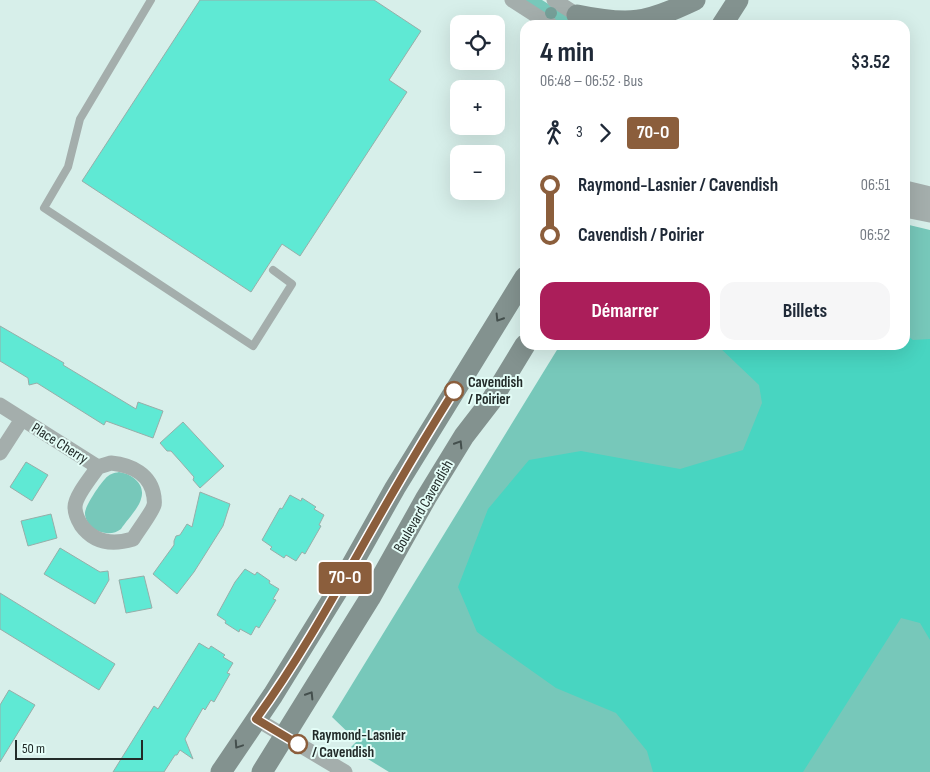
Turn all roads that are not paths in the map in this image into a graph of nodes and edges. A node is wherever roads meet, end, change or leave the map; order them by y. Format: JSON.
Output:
{"nodes":[{"id":1,"x":151,"y":0,"type":"edge"},
{"id":2,"x":512,"y":0,"type":"edge"},
{"id":3,"x":554,"y":0,"type":"edge"},
{"id":4,"x":696,"y":0,"type":"edge"},
{"id":5,"x":738,"y":0,"type":"edge"},
{"id":6,"x":543,"y":20,"type":"edge"},
{"id":7,"x":585,"y":20,"type":"edge"},
{"id":8,"x":643,"y":20,"type":"edge"},
{"id":9,"x":684,"y":20,"type":"edge"},
{"id":10,"x":725,"y":20,"type":"edge"},
{"id":11,"x":910,"y":191,"type":"edge"},
{"id":12,"x":930,"y":196,"type":"edge"},
{"id":13,"x":910,"y":209,"type":"edge"},
{"id":14,"x":930,"y":213,"type":"edge"},
{"id":15,"x":274,"y":270,"type":"dead end"},
{"id":16,"x":520,"y":285,"type":"edge"},
{"id":17,"x":522,"y":350,"type":"edge"},
{"id":18,"x":446,"y":404,"type":"junction"},
{"id":19,"x":0,"y":405,"type":"edge"},
{"id":20,"x":22,"y":419,"type":"junction"},
{"id":21,"x":475,"y":421,"type":"junction"},
{"id":22,"x":0,"y":453,"type":"edge"},
{"id":23,"x":98,"y":466,"type":"junction"},
{"id":24,"x":256,"y":719,"type":"junction"},
{"id":25,"x":284,"y":736,"type":"junction"},
{"id":26,"x":221,"y":772,"type":"edge"},
{"id":27,"x":262,"y":772,"type":"edge"},
{"id":28,"x":345,"y":772,"type":"edge"}],
"edges":[{"from":1,"to":15,"type":"lane"},
{"from":2,"to":6,"type":"street"},
{"from":3,"to":7,"type":"street"},
{"from":4,"to":8,"type":"main road"},
{"from":4,"to":9,"type":"main road"},
{"from":5,"to":10,"type":"main road"},
{"from":11,"to":12,"type":"street"},
{"from":13,"to":14,"type":"street"},
{"from":16,"to":18,"type":"main road","one_way":true},
{"from":17,"to":21,"type":"main road","name":"Boulevard Cavendish"},
{"from":18,"to":21,"type":"main road"},
{"from":18,"to":24,"type":"main road"},
{"from":19,"to":20,"type":"street","name":"Place Cherry"},
{"from":20,"to":22,"type":"street"},
{"from":20,"to":23,"type":"street","name":"Place Cherry"},
{"from":25,"to":21,"type":"main road","name":"Boulevard Cavendish","one_way":true},
{"from":23,"to":23,"type":"street","name":"Place Cherry"},
{"from":24,"to":25,"type":"street"},
{"from":24,"to":26,"type":"main road","one_way":true},
{"from":25,"to":27,"type":"main road","name":"Boulevard Cavendish"},
{"from":25,"to":28,"type":"street"}]}
